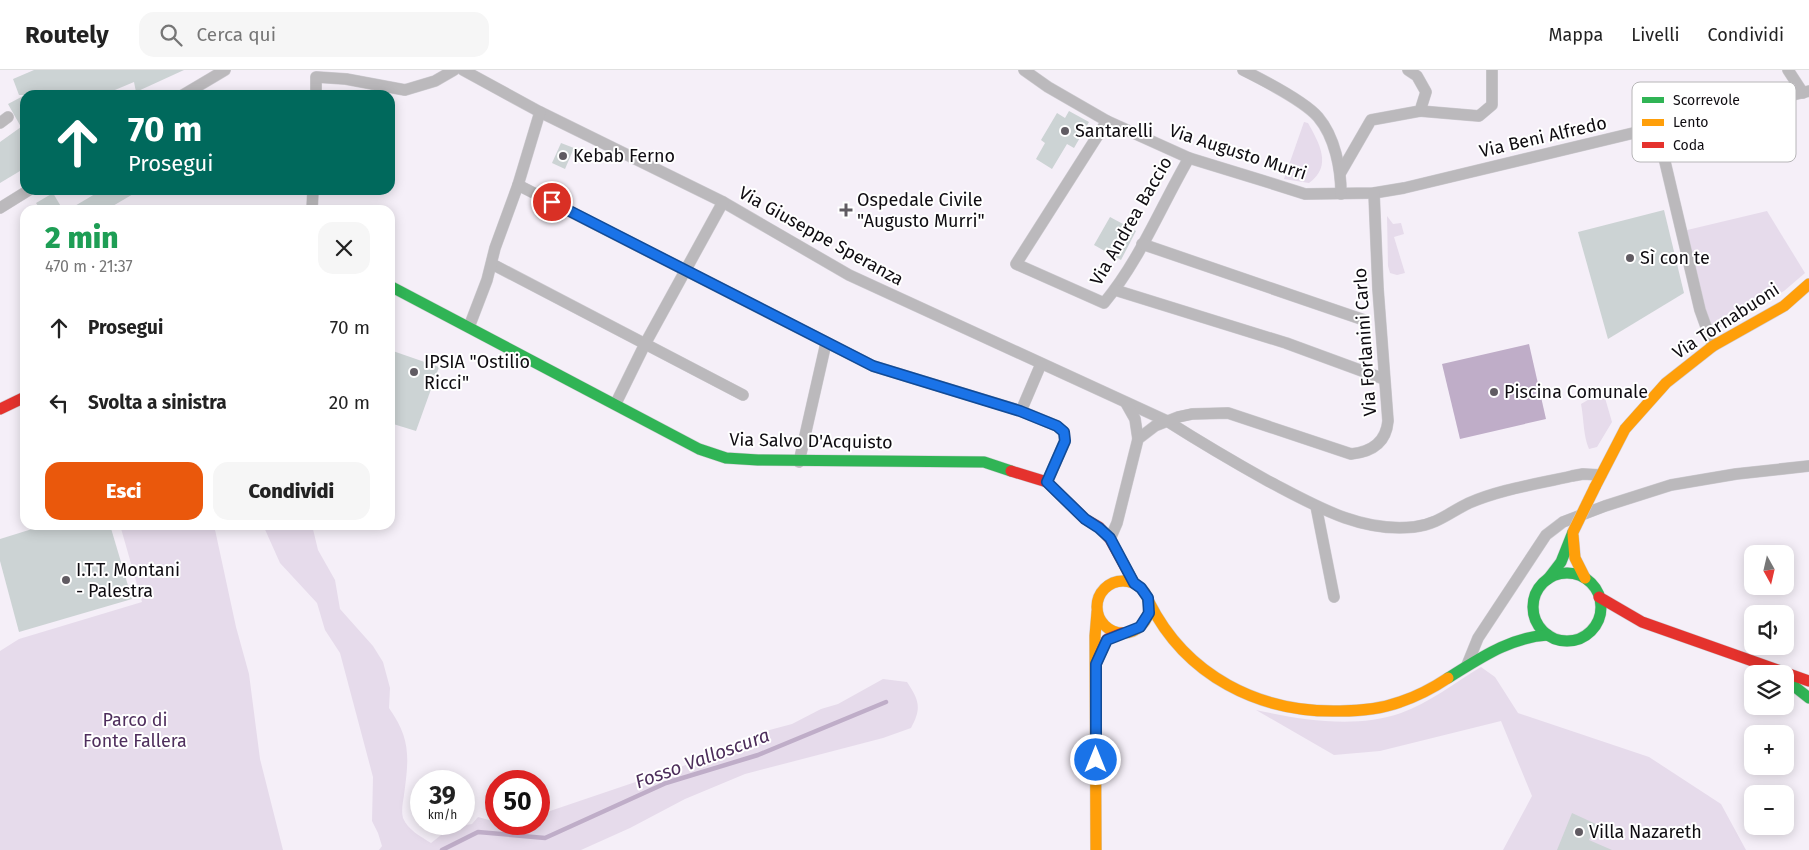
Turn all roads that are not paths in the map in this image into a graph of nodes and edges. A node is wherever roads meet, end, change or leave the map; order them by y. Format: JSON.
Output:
{"nodes":[{"id":1,"x":224,"y":70,"type":"edge"},
{"id":2,"x":454,"y":70,"type":"edge"},
{"id":3,"x":464,"y":70,"type":"edge"},
{"id":4,"x":1024,"y":70,"type":"edge"},
{"id":5,"x":1244,"y":70,"type":"edge"},
{"id":6,"x":1408,"y":70,"type":"edge"},
{"id":7,"x":1492,"y":70,"type":"edge"},
{"id":8,"x":1788,"y":70,"type":"edge"},
{"id":9,"x":191,"y":90,"type":"edge"},
{"id":10,"x":316,"y":90,"type":"edge"},
{"id":11,"x":1806,"y":92,"type":"edge"},
{"id":12,"x":1420,"y":111,"type":"junction"},
{"id":13,"x":540,"y":112,"type":"junction"},
{"id":14,"x":1107,"y":121,"type":"junction"},
{"id":15,"x":1632,"y":134,"type":"edge"},
{"id":16,"x":1189,"y":158,"type":"junction"},
{"id":17,"x":1665,"y":162,"type":"edge"},
{"id":18,"x":1341,"y":172,"type":"junction"},
{"id":19,"x":518,"y":185,"type":"junction"},
{"id":20,"x":1374,"y":193,"type":"junction"},
{"id":21,"x":1341,"y":194,"type":"junction"},
{"id":22,"x":21,"y":195,"type":"edge"},
{"id":23,"x":723,"y":202,"type":"junction"},
{"id":24,"x":0,"y":208,"type":"edge"},
{"id":25,"x":1142,"y":244,"type":"junction"},
{"id":26,"x":492,"y":264,"type":"junction"},
{"id":27,"x":685,"y":271,"type":"junction"},
{"id":28,"x":1809,"y":284,"type":"edge"},
{"id":29,"x":395,"y":289,"type":"edge"},
{"id":30,"x":1115,"y":290,"type":"junction"},
{"id":31,"x":395,"y":294,"type":"edge"},
{"id":32,"x":430,"y":308,"type":"junction"},
{"id":33,"x":1364,"y":320,"type":"dead end"},
{"id":34,"x":469,"y":327,"type":"junction"},
{"id":35,"x":826,"y":343,"type":"junction"},
{"id":36,"x":645,"y":344,"type":"junction"},
{"id":37,"x":1713,"y":346,"type":"junction"},
{"id":38,"x":1040,"y":364,"type":"junction"},
{"id":39,"x":1384,"y":379,"type":"junction"},
{"id":40,"x":743,"y":395,"type":"dead end"},
{"id":41,"x":20,"y":399,"type":"edge"},
{"id":42,"x":616,"y":403,"type":"junction"},
{"id":43,"x":1126,"y":403,"type":"junction"},
{"id":44,"x":0,"y":409,"type":"edge"},
{"id":45,"x":1020,"y":411,"type":"junction"},
{"id":46,"x":1167,"y":421,"type":"junction"},
{"id":47,"x":1138,"y":439,"type":"junction"},
{"id":48,"x":799,"y":462,"type":"junction"},
{"id":49,"x":1809,"y":466,"type":"edge"},
{"id":50,"x":1601,"y":475,"type":"junction"},
{"id":51,"x":1047,"y":482,"type":"junction"},
{"id":52,"x":1316,"y":506,"type":"junction"},
{"id":53,"x":1089,"y":521,"type":"junction"},
{"id":54,"x":1573,"y":532,"type":"junction"},
{"id":55,"x":1110,"y":538,"type":"junction"},
{"id":56,"x":1110,"y":575,"type":"junction"},
{"id":57,"x":1585,"y":578,"type":"junction"},
{"id":58,"x":1548,"y":579,"type":"junction"},
{"id":59,"x":1134,"y":583,"type":"junction"},
{"id":60,"x":1599,"y":596,"type":"junction"},
{"id":61,"x":1334,"y":597,"type":"dead end"},
{"id":62,"x":1149,"y":602,"type":"junction"},
{"id":63,"x":1533,"y":609,"type":"junction"},
{"id":64,"x":1097,"y":612,"type":"junction"},
{"id":65,"x":1642,"y":622,"type":"junction"},
{"id":66,"x":1596,"y":624,"type":"junction"},
{"id":67,"x":1136,"y":630,"type":"junction"},
{"id":68,"x":1122,"y":633,"type":"junction"},
{"id":69,"x":1548,"y":635,"type":"junction"},
{"id":70,"x":1170,"y":636,"type":"junction"},
{"id":71,"x":1510,"y":643,"type":"junction"},
{"id":72,"x":1096,"y":664,"type":"junction"},
{"id":73,"x":1760,"y":665,"type":"edge"},
{"id":74,"x":1466,"y":668,"type":"junction"},
{"id":75,"x":1794,"y":676,"type":"edge"},
{"id":76,"x":1809,"y":681,"type":"edge"},
{"id":77,"x":1794,"y":686,"type":"edge"},
{"id":78,"x":1809,"y":698,"type":"edge"},
{"id":79,"x":1096,"y":850,"type":"edge"}],
"edges":[{"from":1,"to":9,"type":"street"},
{"from":2,"to":10,"type":"street"},
{"from":3,"to":13,"type":"street","name":"Via Giuseppe Speranza"},
{"from":4,"to":14,"type":"street","name":"Via Augusto Murri"},
{"from":5,"to":18,"type":"street"},
{"from":6,"to":12,"type":"street"},
{"from":7,"to":12,"type":"street"},
{"from":8,"to":11,"type":"street"},
{"from":12,"to":18,"type":"street"},
{"from":13,"to":19,"type":"street"},
{"from":13,"to":23,"type":"street","name":"Via Giuseppe Speranza"},
{"from":14,"to":16,"type":"street","name":"Via Augusto Murri"},
{"from":14,"to":30,"type":"street","name":"Via Andrea Baccio"},
{"from":15,"to":20,"type":"street","name":"Via Beni Alfredo"},
{"from":16,"to":21,"type":"street","name":"Via Augusto Murri"},
{"from":16,"to":25,"type":"street","name":"Via Andrea Baccio"},
{"from":17,"to":37,"type":"street"},
{"from":18,"to":21,"type":"street"},
{"from":19,"to":26,"type":"street"},
{"from":19,"to":27,"type":"street"},
{"from":20,"to":21,"type":"street","name":"Via Beni Alfredo"},
{"from":20,"to":39,"type":"street","name":"Via Forlanini Carlo"},
{"from":22,"to":24,"type":"street"},
{"from":23,"to":27,"type":"street"},
{"from":23,"to":38,"type":"street","name":"Via Giuseppe Speranza"},
{"from":25,"to":30,"type":"street","name":"Via Andrea Baccio"},
{"from":25,"to":33,"type":"street"},
{"from":26,"to":34,"type":"street"},
{"from":26,"to":36,"type":"street"},
{"from":27,"to":35,"type":"street"},
{"from":27,"to":36,"type":"street"},
{"from":28,"to":37,"type":"main road","name":"Via Tornabuoni"},
{"from":29,"to":32,"type":"main road","name":"Via Salvo D'Acquisto"},
{"from":30,"to":39,"type":"street"},
{"from":31,"to":32,"type":"main road","name":"Via Salvo D'Acquisto"},
{"from":32,"to":34,"type":"main road","name":"Via Salvo D'Acquisto"},
{"from":34,"to":42,"type":"main road","name":"Via Salvo D'Acquisto"},
{"from":35,"to":45,"type":"street"},
{"from":35,"to":48,"type":"street"},
{"from":36,"to":40,"type":"street"},
{"from":36,"to":42,"type":"street"},
{"from":37,"to":50,"type":"main road","name":"Via Tornabuoni"},
{"from":38,"to":43,"type":"street","name":"Via Giuseppe Speranza"},
{"from":38,"to":45,"type":"street"},
{"from":39,"to":46,"type":"street","name":"Via Forlanini Carlo"},
{"from":41,"to":44,"type":"main road"},
{"from":42,"to":48,"type":"main road","name":"Via Salvo D'Acquisto"},
{"from":43,"to":46,"type":"street","name":"Via Giuseppe Speranza"},
{"from":43,"to":47,"type":"street"},
{"from":45,"to":51,"type":"street"},
{"from":46,"to":47,"type":"street"},
{"from":46,"to":52,"type":"street","name":"Via Giuseppe Speranza"},
{"from":47,"to":55,"type":"street"},
{"from":48,"to":51,"type":"main road","name":"Via Salvo D'Acquisto"},
{"from":49,"to":74,"type":"street"},
{"from":50,"to":52,"type":"street","name":"Via Giuseppe Speranza"},
{"from":50,"to":54,"type":"main road","name":"Via Tornabuoni","bridge":true},
{"from":51,"to":53,"type":"main road","name":"Via Salvo D'Acquisto"},
{"from":52,"to":61,"type":"street"},
{"from":53,"to":55,"type":"main road"},
{"from":53,"to":56,"type":"main road"},
{"from":54,"to":57,"type":"main road"},
{"from":54,"to":58,"type":"main road","name":"Via Tornabuoni"},
{"from":55,"to":59,"type":"main road"},
{"from":56,"to":59,"type":"main road"},
{"from":56,"to":64,"type":"main road"},
{"from":57,"to":58,"type":"main road"},
{"from":57,"to":60,"type":"main road"},
{"from":58,"to":63,"type":"main road"},
{"from":59,"to":62,"type":"main road"},
{"from":60,"to":65,"type":"main road"},
{"from":60,"to":66,"type":"main road"},
{"from":62,"to":67,"type":"main road"},
{"from":62,"to":70,"type":"main road"},
{"from":63,"to":69,"type":"main road"},
{"from":63,"to":71,"type":"main road"},
{"from":64,"to":68,"type":"main road"},
{"from":64,"to":72,"type":"main road"},
{"from":65,"to":66,"type":"main road"},
{"from":65,"to":73,"type":"main road"},
{"from":66,"to":69,"type":"main road"},
{"from":67,"to":68,"type":"main road"},
{"from":67,"to":70,"type":"main road"},
{"from":68,"to":72,"type":"main road"},
{"from":69,"to":71,"type":"main road"},
{"from":70,"to":74,"type":"main road"},
{"from":71,"to":74,"type":"main road"},
{"from":72,"to":79,"type":"main road"},
{"from":75,"to":76,"type":"main road"},
{"from":77,"to":78,"type":"main road"}]}
